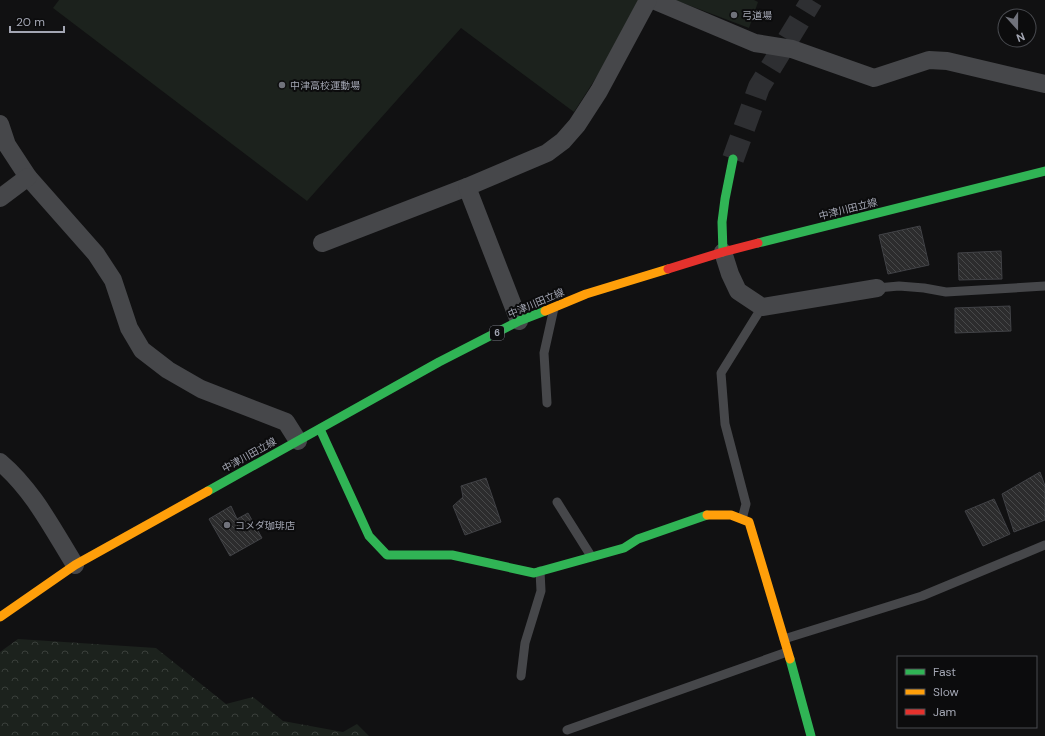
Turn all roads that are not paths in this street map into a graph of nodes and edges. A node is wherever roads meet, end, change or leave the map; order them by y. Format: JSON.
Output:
{"nodes":[{"id":1,"x":648,"y":0,"type":"edge"},
{"id":2,"x":653,"y":0,"type":"edge"},
{"id":3,"x":1045,"y":84,"type":"edge"},
{"id":4,"x":0,"y":124,"type":"edge"},
{"id":5,"x":732,"y":159,"type":"tunnel mouth"},
{"id":6,"x":1045,"y":171,"type":"edge"},
{"id":7,"x":28,"y":177,"type":"junction"},
{"id":8,"x":467,"y":187,"type":"junction"},
{"id":9,"x":0,"y":198,"type":"edge"},
{"id":10,"x":322,"y":243,"type":"dead end"},
{"id":11,"x":723,"y":252,"type":"junction"},
{"id":12,"x":1045,"y":286,"type":"edge"},
{"id":13,"x":877,"y":288,"type":"joint"},
{"id":14,"x":554,"y":307,"type":"junction"},
{"id":15,"x":762,"y":307,"type":"junction"},
{"id":16,"x":519,"y":321,"type":"junction"},
{"id":17,"x":547,"y":403,"type":"dead end"},
{"id":18,"x":320,"y":429,"type":"junction"},
{"id":19,"x":298,"y":441,"type":"junction"},
{"id":20,"x":0,"y":462,"type":"edge"},
{"id":21,"x":557,"y":502,"type":"dead end"},
{"id":22,"x":742,"y":519,"type":"junction"},
{"id":23,"x":1045,"y":545,"type":"edge"},
{"id":24,"x":592,"y":557,"type":"junction"},
{"id":25,"x":75,"y":564,"type":"junction"},
{"id":26,"x":540,"y":571,"type":"junction"},
{"id":27,"x":0,"y":617,"type":"edge"},
{"id":28,"x":784,"y":639,"type":"junction"},
{"id":29,"x":787,"y":652,"type":"junction"},
{"id":30,"x":521,"y":676,"type":"dead end"},
{"id":31,"x":567,"y":730,"type":"dead end"},
{"id":32,"x":811,"y":736,"type":"edge"}],
"edges":[{"from":1,"to":8,"type":"street"},
{"from":2,"to":3,"type":"street"},
{"from":4,"to":7,"type":"street"},
{"from":5,"to":11,"type":"main road"},
{"from":6,"to":11,"type":"main road","name":"中津川田立線","number":"6"},
{"from":7,"to":9,"type":"street"},
{"from":7,"to":19,"type":"street"},
{"from":8,"to":10,"type":"street"},
{"from":8,"to":16,"type":"street"},
{"from":11,"to":14,"type":"main road","name":"中津川田立線","number":"6"},
{"from":11,"to":15,"type":"street"},
{"from":12,"to":13,"type":"lane"},
{"from":13,"to":15,"type":"street"},
{"from":14,"to":16,"type":"main road","name":"中津川田立線","number":"6"},
{"from":14,"to":17,"type":"lane"},
{"from":15,"to":22,"type":"lane"},
{"from":16,"to":18,"type":"main road","name":"中津川田立線","number":"6"},
{"from":18,"to":19,"type":"main road","name":"中津川田立線","number":"6"},
{"from":18,"to":26,"type":"main road"},
{"from":19,"to":25,"type":"main road","name":"中津川田立線","number":"6"},
{"from":20,"to":25,"type":"street"},
{"from":21,"to":24,"type":"lane"},
{"from":22,"to":24,"type":"main road"},
{"from":22,"to":28,"type":"main road"},
{"from":23,"to":28,"type":"lane"},
{"from":24,"to":26,"type":"main road"},
{"from":25,"to":27,"type":"main road","name":"中津川田立線","number":"6"},
{"from":26,"to":30,"type":"lane"},
{"from":28,"to":29,"type":"main road"},
{"from":29,"to":31,"type":"lane"},
{"from":29,"to":32,"type":"main road"}]}
